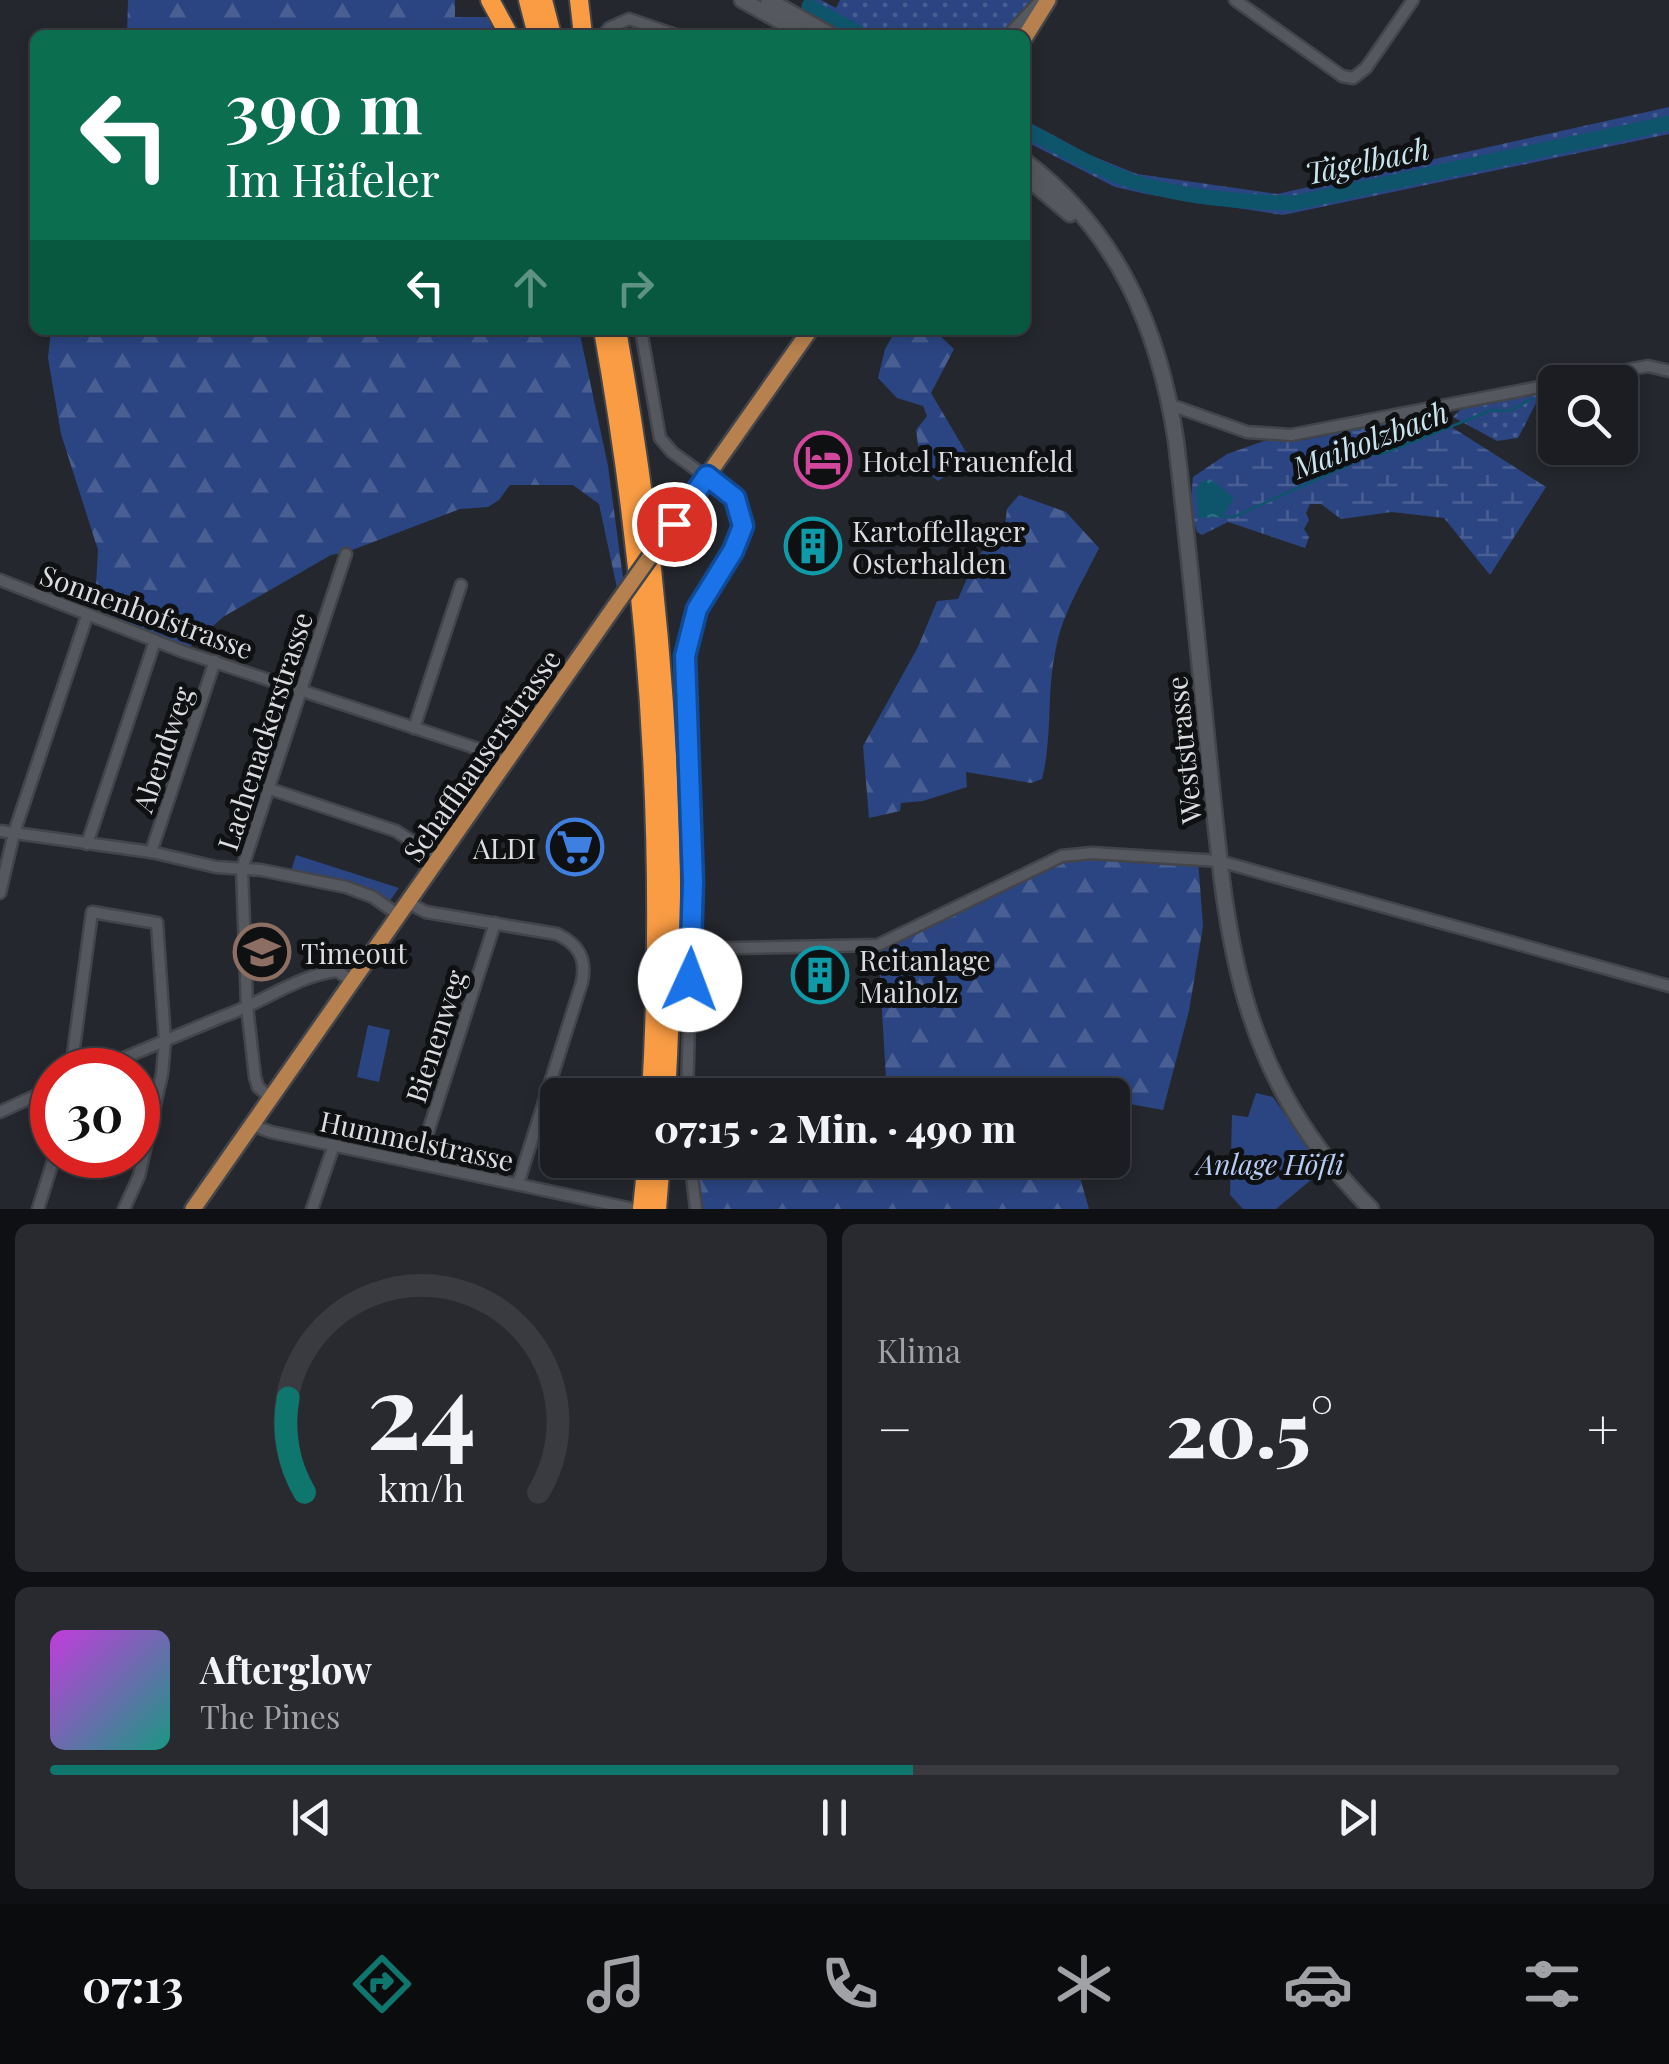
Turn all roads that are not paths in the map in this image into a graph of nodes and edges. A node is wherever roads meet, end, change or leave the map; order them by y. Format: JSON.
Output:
{"nodes":[{"id":1,"x":490,"y":0,"type":"edge"},
{"id":2,"x":528,"y":0,"type":"edge"},
{"id":3,"x":543,"y":0,"type":"edge"},
{"id":4,"x":579,"y":0,"type":"edge"},
{"id":5,"x":742,"y":0,"type":"edge"},
{"id":6,"x":768,"y":0,"type":"edge"},
{"id":7,"x":1236,"y":0,"type":"edge"},
{"id":8,"x":1413,"y":0,"type":"edge"},
{"id":9,"x":1042,"y":2,"type":"edge"},
{"id":10,"x":506,"y":30,"type":"edge"},
{"id":11,"x":536,"y":30,"type":"edge"},
{"id":12,"x":551,"y":30,"type":"edge"},
{"id":13,"x":582,"y":30,"type":"edge"},
{"id":14,"x":608,"y":30,"type":"edge"},
{"id":15,"x":661,"y":30,"type":"edge"},
{"id":16,"x":796,"y":30,"type":"edge"},
{"id":17,"x":822,"y":30,"type":"edge"},
{"id":18,"x":1018,"y":30,"type":"edge"},
{"id":19,"x":1028,"y":30,"type":"edge"},
{"id":20,"x":1030,"y":166,"type":"edge"},
{"id":21,"x":1030,"y":180,"type":"edge"},
{"id":22,"x":1112,"y":258,"type":"junction"},
{"id":23,"x":604,"y":335,"type":"edge"},
{"id":24,"x":619,"y":335,"type":"edge"},
{"id":25,"x":642,"y":335,"type":"edge"},
{"id":26,"x":806,"y":335,"type":"edge"},
{"id":27,"x":1638,"y":368,"type":"edge"},
{"id":28,"x":1669,"y":371,"type":"edge"},
{"id":29,"x":1538,"y":387,"type":"edge"},
{"id":30,"x":1170,"y":405,"type":"junction"},
{"id":31,"x":707,"y":476,"type":"junction"},
{"id":32,"x":346,"y":554,"type":"dead end"},
{"id":33,"x":0,"y":580,"type":"edge"},
{"id":34,"x":462,"y":585,"type":"dead end"},
{"id":35,"x":87,"y":616,"type":"junction"},
{"id":36,"x":155,"y":642,"type":"junction"},
{"id":37,"x":215,"y":661,"type":"junction"},
{"id":38,"x":300,"y":690,"type":"junction"},
{"id":39,"x":414,"y":728,"type":"junction"},
{"id":40,"x":505,"y":763,"type":"junction"},
{"id":41,"x":267,"y":788,"type":"junction"},
{"id":42,"x":0,"y":831,"type":"edge"},
{"id":43,"x":14,"y":833,"type":"junction"},
{"id":44,"x":88,"y":844,"type":"junction"},
{"id":45,"x":151,"y":852,"type":"junction"},
{"id":46,"x":438,"y":858,"type":"junction"},
{"id":47,"x":1219,"y":862,"type":"junction"},
{"id":48,"x":242,"y":869,"type":"junction"},
{"id":49,"x":0,"y":893,"type":"edge"},
{"id":50,"x":404,"y":909,"type":"junction"},
{"id":51,"x":495,"y":924,"type":"junction"},
{"id":52,"x":692,"y":948,"type":"junction"},
{"id":53,"x":354,"y":982,"type":"junction"},
{"id":54,"x":1669,"y":986,"type":"edge"},
{"id":55,"x":247,"y":1006,"type":"junction"},
{"id":56,"x":165,"y":1040,"type":"junction"},
{"id":57,"x":74,"y":1048,"type":"edge"},
{"id":58,"x":146,"y":1048,"type":"edge"},
{"id":59,"x":652,"y":1078,"type":"edge"},
{"id":60,"x":666,"y":1078,"type":"edge"},
{"id":61,"x":688,"y":1078,"type":"edge"},
{"id":62,"x":30,"y":1098,"type":"edge"},
{"id":63,"x":271,"y":1098,"type":"junction"},
{"id":64,"x":0,"y":1112,"type":"edge"},
{"id":65,"x":252,"y":1125,"type":"junction"},
{"id":66,"x":334,"y":1145,"type":"junction"},
{"id":67,"x":418,"y":1162,"type":"junction"},
{"id":68,"x":48,"y":1178,"type":"edge"},
{"id":69,"x":645,"y":1178,"type":"edge"},
{"id":70,"x":660,"y":1178,"type":"edge"},
{"id":71,"x":691,"y":1178,"type":"edge"},
{"id":72,"x":518,"y":1184,"type":"junction"},
{"id":73,"x":693,"y":1206,"type":"edge"},
{"id":74,"x":38,"y":1209,"type":"edge"},
{"id":75,"x":124,"y":1209,"type":"edge"},
{"id":76,"x":193,"y":1209,"type":"edge"},
{"id":77,"x":312,"y":1209,"type":"edge"},
{"id":78,"x":632,"y":1209,"type":"edge"},
{"id":79,"x":642,"y":1209,"type":"edge"},
{"id":80,"x":657,"y":1209,"type":"edge"},
{"id":81,"x":1371,"y":1209,"type":"edge"}],
"edges":[{"from":1,"to":10,"type":"highway"},
{"from":2,"to":11,"type":"highway"},
{"from":3,"to":12,"type":"highway"},
{"from":4,"to":13,"type":"highway"},
{"from":5,"to":16,"type":"main road"},
{"from":6,"to":17,"type":"main road"},
{"from":7,"to":8,"type":"street"},
{"from":9,"to":18,"type":"main road"},
{"from":9,"to":19,"type":"main road"},
{"from":14,"to":15,"type":"street"},
{"from":20,"to":22,"type":"main road","name":"Weststrasse"},
{"from":21,"to":22,"type":"main road","name":"Weststrasse"},
{"from":22,"to":30,"type":"main road","name":"Weststrasse"},
{"from":23,"to":59,"type":"highway"},
{"from":24,"to":60,"type":"highway"},
{"from":25,"to":31,"type":"street"},
{"from":26,"to":31,"type":"main road","name":"Schaffhauserstrasse"},
{"from":27,"to":28,"type":"street"},
{"from":29,"to":30,"type":"street"},
{"from":30,"to":47,"type":"main road","name":"Weststrasse"},
{"from":31,"to":40,"type":"main road","name":"Schaffhauserstrasse","bridge":true},
{"from":31,"to":52,"type":"street"},
{"from":32,"to":38,"type":"street","name":"Lachenackerstrasse"},
{"from":33,"to":35,"type":"street","name":"Sonnenhofstrasse"},
{"from":34,"to":39,"type":"street"},
{"from":35,"to":36,"type":"street","name":"Sonnenhofstrasse"},
{"from":35,"to":43,"type":"street"},
{"from":36,"to":37,"type":"street","name":"Sonnenhofstrasse"},
{"from":36,"to":44,"type":"street"},
{"from":37,"to":38,"type":"street","name":"Sonnenhofstrasse"},
{"from":37,"to":45,"type":"street","name":"Abendweg"},
{"from":38,"to":39,"type":"street","name":"Sonnenhofstrasse"},
{"from":38,"to":41,"type":"street","name":"Lachenackerstrasse"},
{"from":39,"to":40,"type":"street","name":"Sonnenhofstrasse"},
{"from":40,"to":46,"type":"main road","name":"Schaffhauserstrasse"},
{"from":41,"to":46,"type":"street"},
{"from":41,"to":48,"type":"street","name":"Lachenackerstrasse"},
{"from":42,"to":43,"type":"street"},
{"from":43,"to":44,"type":"street"},
{"from":43,"to":49,"type":"street"},
{"from":44,"to":45,"type":"street"},
{"from":45,"to":48,"type":"street"},
{"from":46,"to":50,"type":"main road","name":"Schaffhauserstrasse"},
{"from":47,"to":52,"type":"street"},
{"from":47,"to":54,"type":"street"},
{"from":47,"to":81,"type":"main road","name":"Weststrasse"},
{"from":48,"to":50,"type":"street"},
{"from":48,"to":55,"type":"street","name":"Lachenackerstrasse"},
{"from":50,"to":51,"type":"street"},
{"from":50,"to":53,"type":"main road","name":"Schaffhauserstrasse"},
{"from":51,"to":67,"type":"street","name":"Bienenweg"},
{"from":51,"to":72,"type":"street"},
{"from":52,"to":61,"type":"street"},
{"from":53,"to":55,"type":"street"},
{"from":53,"to":63,"type":"main road","name":"Schaffhauserstrasse"},
{"from":55,"to":56,"type":"street"},
{"from":55,"to":63,"type":"street","name":"Lachenackerstrasse"},
{"from":56,"to":57,"type":"street"},
{"from":56,"to":58,"type":"street"},
{"from":56,"to":75,"type":"street"},
{"from":62,"to":64,"type":"street"},
{"from":63,"to":65,"type":"main road","name":"Schaffhauserstrasse"},
{"from":65,"to":66,"type":"street","name":"Hummelstrasse"},
{"from":65,"to":76,"type":"main road","name":"Schaffhauserstrasse"},
{"from":66,"to":67,"type":"street","name":"Hummelstrasse"},
{"from":66,"to":77,"type":"street"},
{"from":67,"to":72,"type":"street","name":"Hummelstrasse"},
{"from":68,"to":74,"type":"street"},
{"from":69,"to":79,"type":"highway"},
{"from":70,"to":80,"type":"highway"},
{"from":71,"to":73,"type":"street"},
{"from":72,"to":78,"type":"street","name":"Hummelstrasse"}]}
